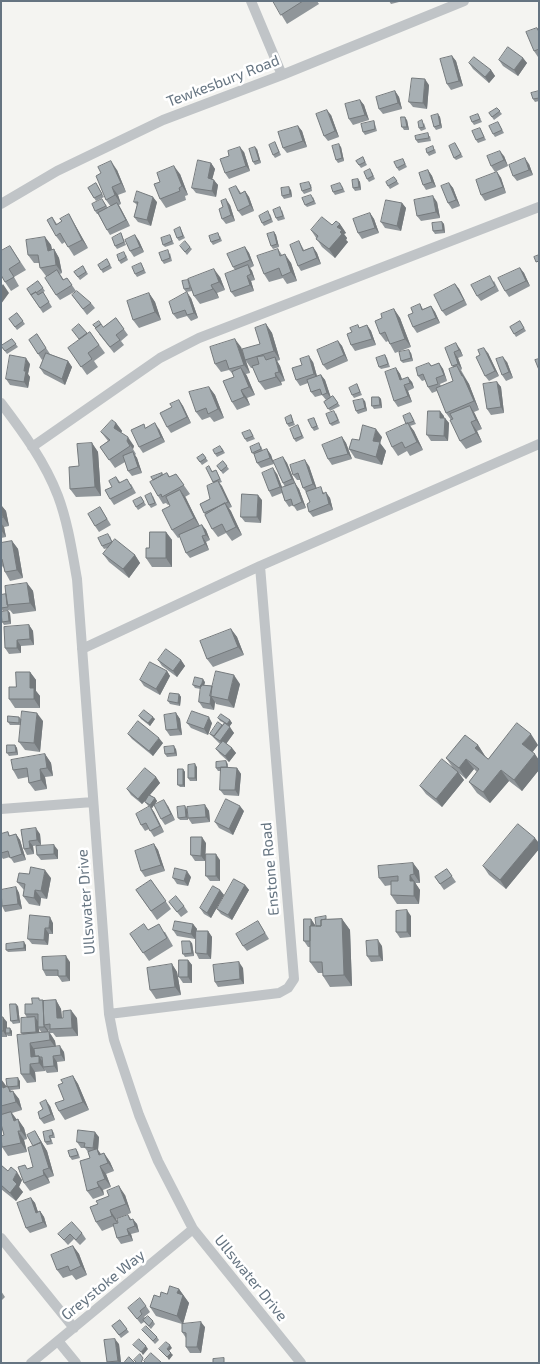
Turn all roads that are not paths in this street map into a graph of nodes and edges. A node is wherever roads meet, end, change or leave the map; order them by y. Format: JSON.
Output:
{"nodes":[{"id":1,"x":251,"y":1,"type":"edge"},
{"id":2,"x":459,"y":2,"type":"edge"},
{"id":3,"x":282,"y":75,"type":"junction"},
{"id":4,"x":1,"y":204,"type":"edge"},
{"id":5,"x":539,"y":207,"type":"edge"},
{"id":6,"x":1,"y":403,"type":"edge"},
{"id":7,"x":539,"y":444,"type":"edge"},
{"id":8,"x":32,"y":447,"type":"junction"},
{"id":9,"x":260,"y":566,"type":"junction"},
{"id":10,"x":82,"y":649,"type":"junction"},
{"id":11,"x":93,"y":802,"type":"junction"},
{"id":12,"x":1,"y":810,"type":"edge"},
{"id":13,"x":109,"y":1014,"type":"junction"},
{"id":14,"x":193,"y":1229,"type":"junction"},
{"id":15,"x":1,"y":1238,"type":"edge"},
{"id":16,"x":74,"y":1328,"type":"junction"},
{"id":17,"x":58,"y":1341,"type":"junction"},
{"id":18,"x":31,"y":1363,"type":"edge"},
{"id":19,"x":76,"y":1363,"type":"edge"},
{"id":20,"x":301,"y":1363,"type":"edge"}],
"edges":[{"from":1,"to":3,"type":"street"},
{"from":2,"to":3,"type":"street","name":"Tewkesbury Road"},
{"from":3,"to":4,"type":"street","name":"Tewkesbury Road"},
{"from":5,"to":8,"type":"street"},
{"from":6,"to":8,"type":"street","name":"Ullswater Drive"},
{"from":7,"to":9,"type":"street"},
{"from":8,"to":10,"type":"street","name":"Ullswater Drive"},
{"from":9,"to":10,"type":"street"},
{"from":9,"to":13,"type":"street","name":"Enstone Road"},
{"from":10,"to":11,"type":"street","name":"Ullswater Drive"},
{"from":11,"to":12,"type":"street"},
{"from":11,"to":13,"type":"street","name":"Ullswater Drive"},
{"from":13,"to":14,"type":"street","name":"Ullswater Drive"},
{"from":14,"to":16,"type":"street","name":"Greystoke Way"},
{"from":14,"to":20,"type":"street","name":"Ullswater Drive"},
{"from":15,"to":16,"type":"street"},
{"from":16,"to":17,"type":"street","name":"Greystoke Way"},
{"from":17,"to":18,"type":"street","name":"Greystoke Way"},
{"from":17,"to":19,"type":"street"}]}
